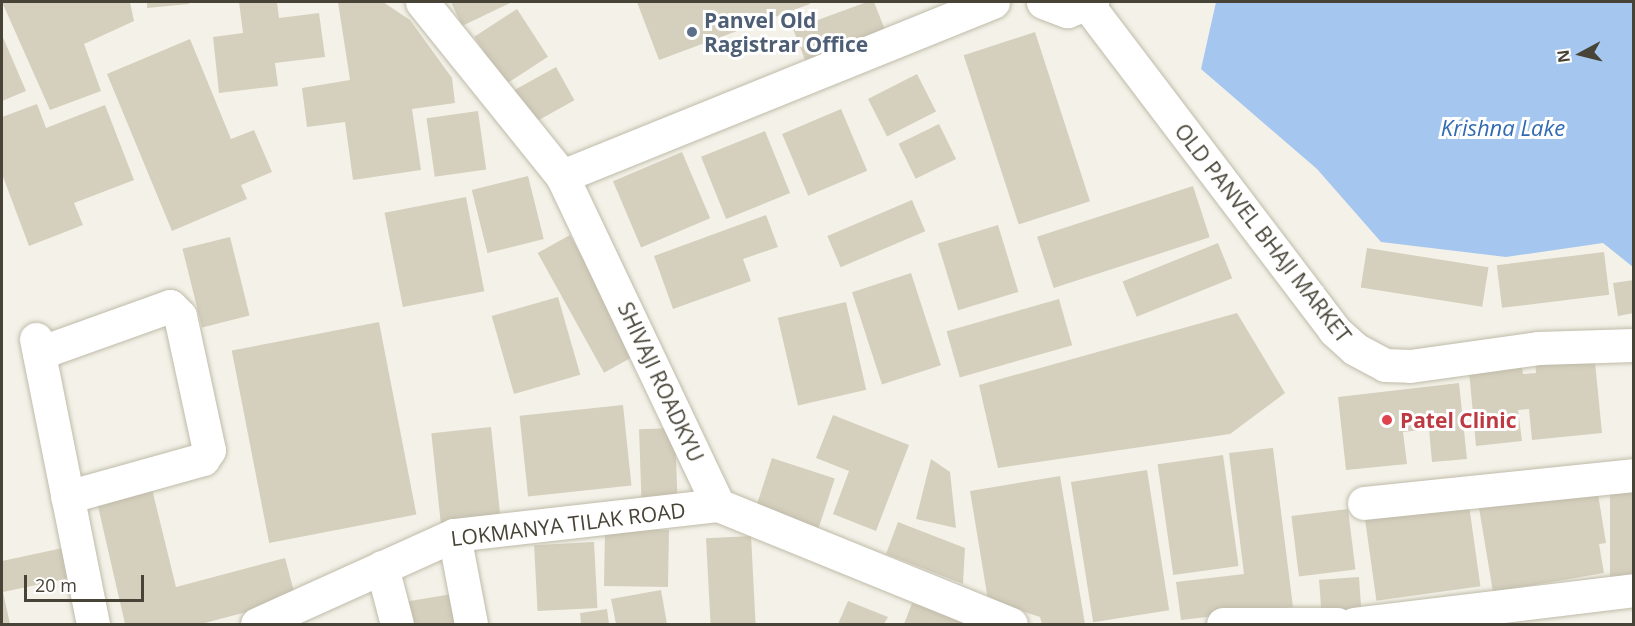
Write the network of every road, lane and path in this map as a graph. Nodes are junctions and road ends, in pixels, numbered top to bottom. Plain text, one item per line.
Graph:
1 (422, 2) edge
2 (993, 2) edge
3 (1043, 2) edge
4 (1090, 3) edge
5 (562, 176) junction
6 (1634, 345) edge
7 (1634, 475) edge
8 (67, 497) junction
9 (1364, 503) dead end
10 (718, 505) junction
11 (454, 535) junction
12 (382, 567) junction
13 (1634, 590) edge
14 (300, 615) edge
15 (93, 624) edge
16 (257, 624) edge
17 (397, 624) edge
18 (471, 624) edge
19 (1011, 624) edge
20 (1223, 624) edge
21 (1337, 624) edge
22 (1354, 624) edge

1 - 5 street, SHIVAJI ROADKYU
2 - 5 street
3 - 4 street
4 - 6 street, OLD PANVEL BHAJI MARKET
5 - 10 street, SHIVAJI ROADKYU
7 - 9 street
8 - 8 street
8 - 15 street
10 - 11 street, LOKMANYA TILAK ROAD
10 - 19 street
11 - 12 street, LOKMANYA TILAK ROAD
11 - 18 street
12 - 14 street, LOKMANYA TILAK ROAD
12 - 17 street
13 - 22 street
14 - 16 street, LOKMANYA TILAK ROAD
20 - 21 street

